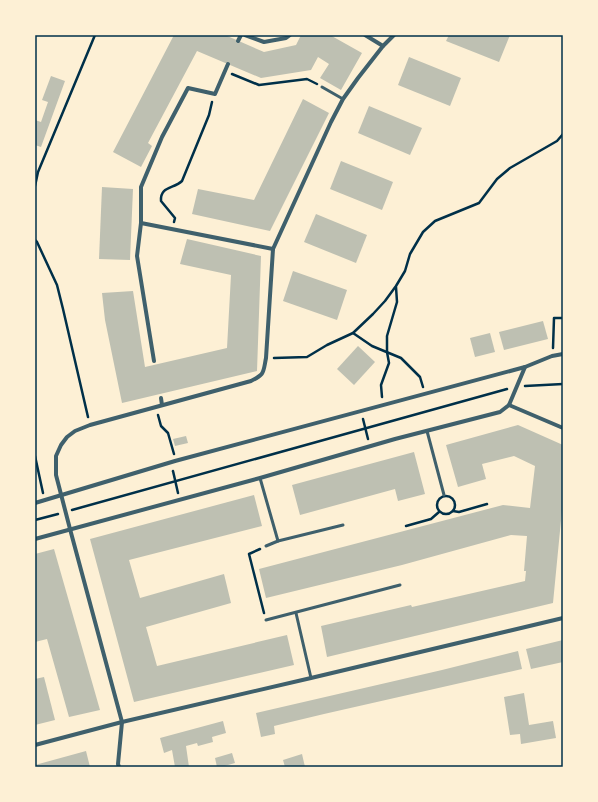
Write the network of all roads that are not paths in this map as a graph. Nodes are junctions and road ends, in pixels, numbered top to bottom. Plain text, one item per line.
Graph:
1 (240, 35) edge
2 (245, 35) edge
3 (290, 35) edge
4 (365, 35) edge
5 (394, 35) edge
6 (238, 41) dead end
7 (383, 46) junction
8 (228, 64) dead end
9 (322, 87) dead end
10 (343, 99) junction
11 (140, 223) junction
12 (273, 249) junction
13 (563, 354) edge
14 (154, 361) dead end
15 (525, 367) junction
16 (160, 398) dead end
17 (509, 405) junction
18 (162, 406) junction
19 (563, 428) edge
20 (427, 431) junction
21 (260, 478) junction
22 (61, 495) junction
23 (444, 495) road end
24 (35, 503) edge
25 (343, 525) dead end
26 (70, 529) junction
27 (35, 538) edge
28 (278, 541) junction
29 (266, 546) road end
30 (400, 585) dead end
31 (296, 613) junction
32 (563, 618) edge
33 (266, 620) road end
34 (311, 678) junction
35 (122, 722) junction
36 (35, 745) edge
37 (119, 767) edge

1 - 6 street
2 - 3 street
4 - 7 street
5 - 7 street
7 - 10 street
8 - 11 street
9 - 10 lane
10 - 12 street
11 - 12 street
11 - 14 street
12 - 18 street
13 - 15 street
15 - 17 street
15 - 22 street
16 - 18 street
17 - 19 street
17 - 20 street
18 - 22 street
20 - 21 street
20 - 23 lane
21 - 26 street
21 - 28 lane
22 - 24 street
22 - 26 street
25 - 28 lane
26 - 27 street
26 - 35 street
28 - 29 lane
30 - 31 lane
31 - 33 lane
31 - 34 lane
32 - 34 street
34 - 35 street
35 - 36 street
35 - 37 street

